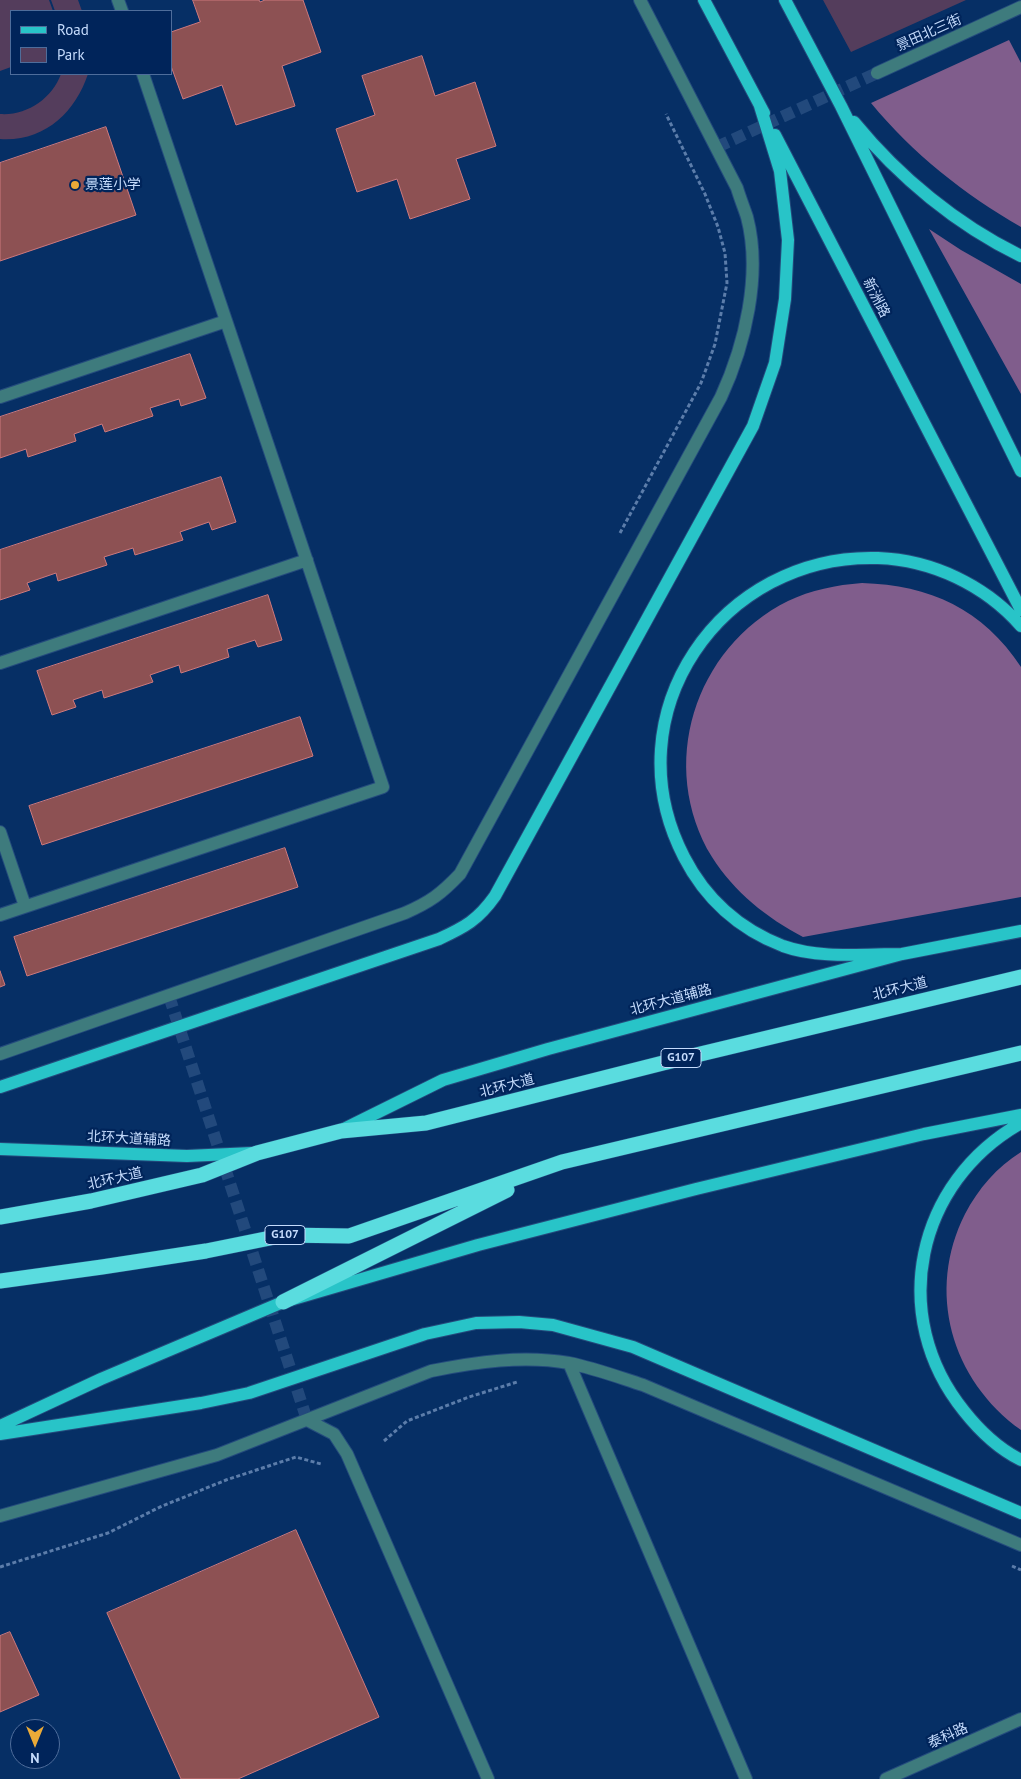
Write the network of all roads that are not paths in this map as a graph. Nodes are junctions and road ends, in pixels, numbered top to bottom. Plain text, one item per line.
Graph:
1 (640, 0) edge
2 (704, 0) edge
3 (785, 0) edge
4 (1016, 0) edge
5 (1021, 8) edge
6 (877, 73) tunnel mouth
7 (143, 75) edge
8 (760, 106) junction
9 (841, 106) junction
10 (1021, 256) edge
11 (226, 321) junction
12 (0, 397) edge
13 (1021, 471) edge
14 (307, 560) junction
15 (1021, 610) edge
16 (1021, 626) edge
17 (0, 663) edge
18 (0, 832) edge
19 (25, 906) junction
20 (0, 915) edge
21 (1021, 931) edge
22 (902, 954) junction
23 (1021, 977) edge
24 (1021, 1053) edge
25 (0, 1054) edge
26 (0, 1087) edge
27 (1021, 1115) edge
28 (1021, 1123) edge
29 (340, 1131) junction
30 (0, 1149) edge
31 (257, 1152) junction
32 (562, 1162) junction
33 (0, 1217) edge
34 (0, 1281) edge
35 (283, 1302) junction
36 (569, 1363) junction
37 (307, 1420) junction
38 (0, 1426) edge
39 (0, 1434) edge
40 (1021, 1460) edge
41 (1021, 1513) edge
42 (0, 1516) edge
43 (1021, 1545) edge
44 (1021, 1720) edge
45 (488, 1779) edge
46 (746, 1779) edge
47 (886, 1779) edge

1 - 25 street
2 - 8 main road, 新洲路
3 - 9 main road
4 - 5 street
5 - 6 street, 景田北三街
7 - 11 street
8 - 15 main road, 新洲路
8 - 26 main road
9 - 10 main road
9 - 13 main road
11 - 12 street
11 - 14 street
14 - 17 street
14 - 19 street
16 - 22 main road
18 - 19 street
19 - 20 street
21 - 22 main road, 北环大道辅路
22 - 29 main road, 北环大道辅路
23 - 29 highway, 北环大道 / G107
24 - 32 highway, G107
27 - 35 main road
28 - 40 main road
29 - 31 highway, 北环大道 / G107
30 - 31 main road, 北环大道辅路
31 - 33 highway, 北环大道 / G107
32 - 34 highway, G107
32 - 35 highway
35 - 38 main road
36 - 37 street
36 - 43 street
36 - 46 street
37 - 42 street
37 - 45 street
39 - 41 main road
44 - 47 street, 泰科路

